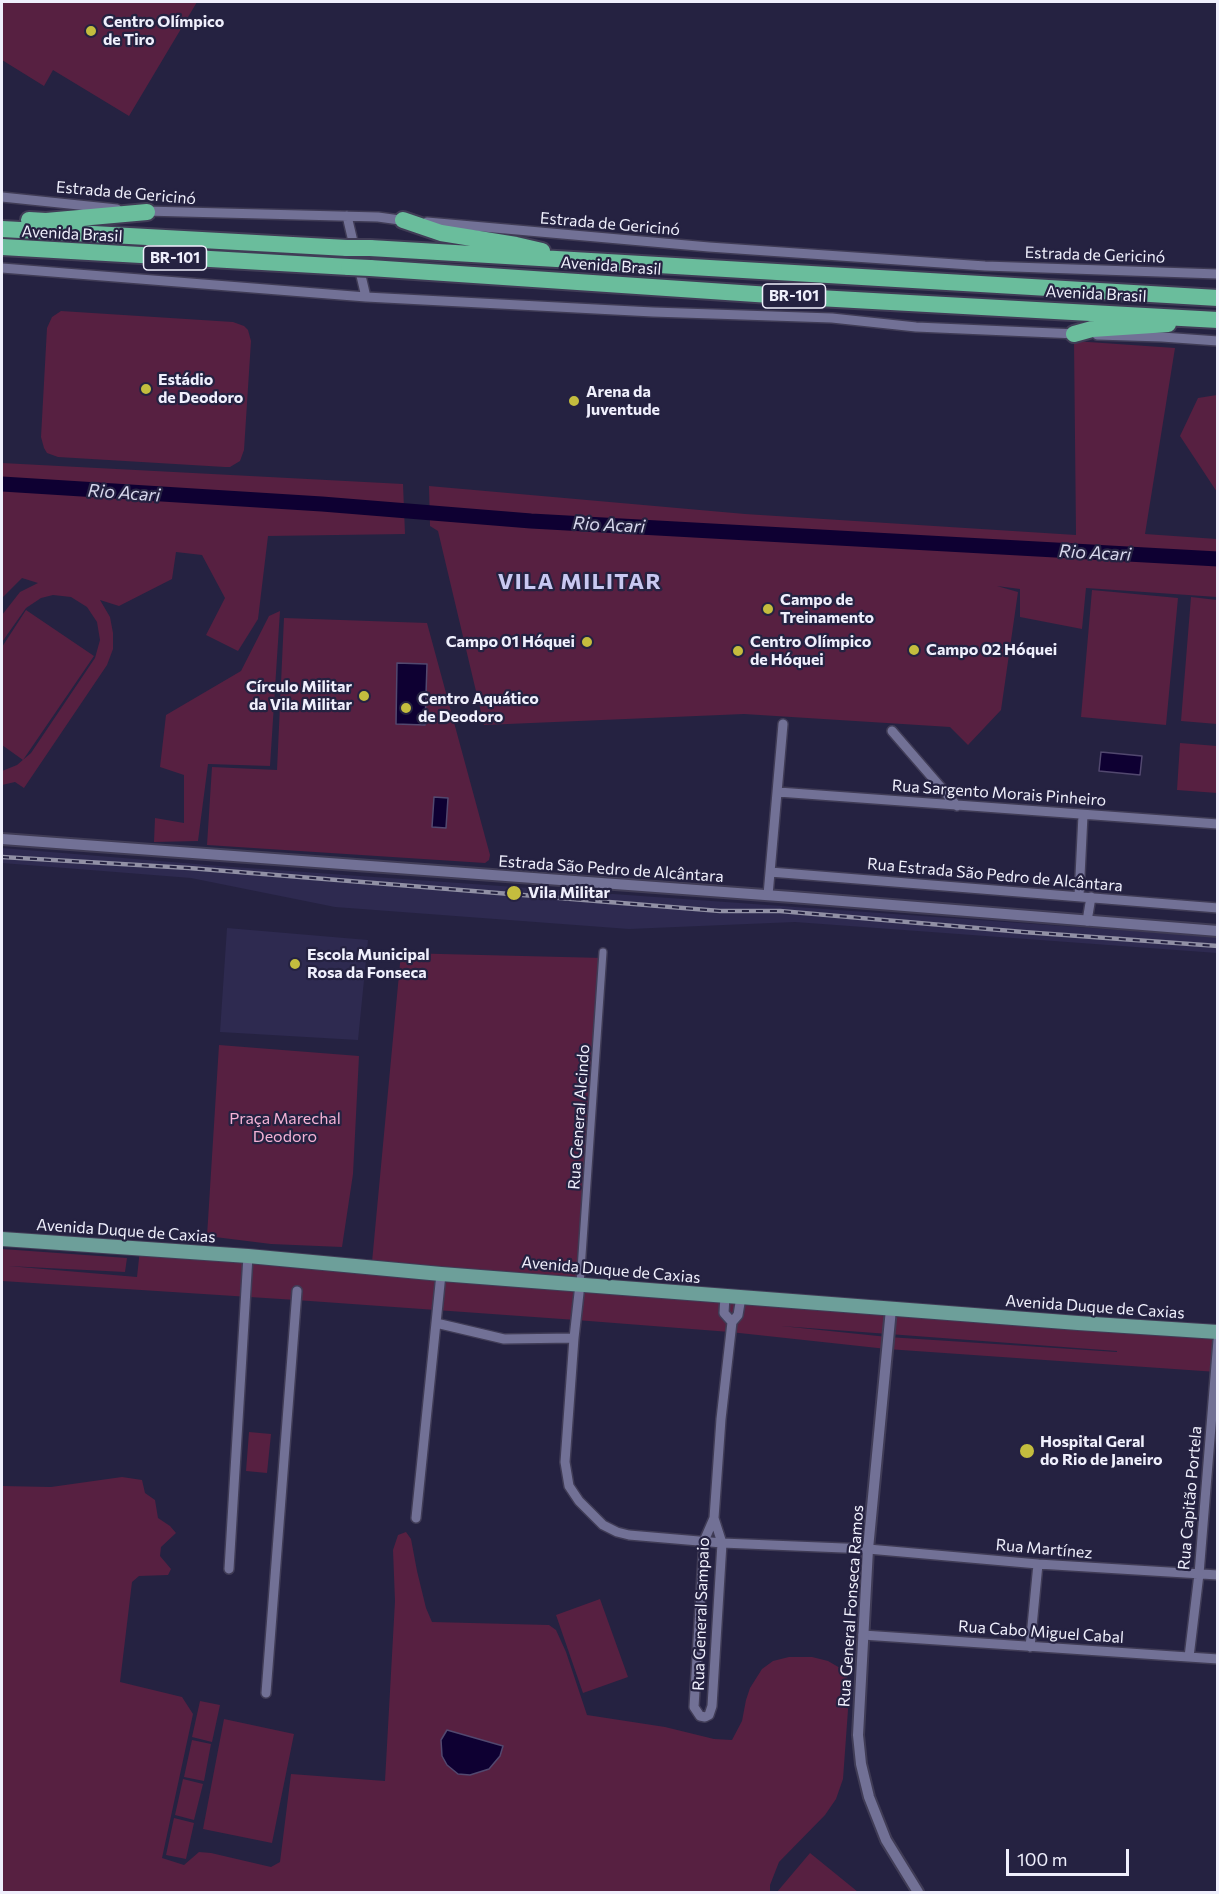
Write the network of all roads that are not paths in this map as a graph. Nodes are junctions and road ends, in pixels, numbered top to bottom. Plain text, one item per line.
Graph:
1 (2, 197) edge
2 (147, 212) junction
3 (347, 216) junction
4 (2, 219) edge
5 (403, 220) junction
6 (2, 229) edge
7 (2, 248) edge
8 (583, 261) junction
9 (2, 268) edge
10 (1218, 274) edge
11 (366, 297) junction
12 (1218, 298) edge
13 (1195, 318) junction
14 (1218, 320) edge
15 (1074, 334) junction
16 (1218, 341) edge
17 (783, 724) dead end
18 (892, 731) dead end
19 (778, 792) junction
20 (957, 806) junction
21 (1083, 815) junction
22 (1218, 824) edge
23 (2, 838) edge
24 (770, 872) junction
25 (768, 895) junction
26 (1079, 896) junction
27 (1090, 897) junction
28 (1218, 908) edge
29 (1087, 921) junction
30 (1218, 931) edge
31 (603, 952) dead end
32 (2, 1239) edge
33 (248, 1256) junction
34 (441, 1274) junction
35 (580, 1284) junction
36 (297, 1291) dead end
37 (725, 1296) junction
38 (741, 1297) junction
39 (891, 1309) junction
40 (732, 1322) junction
41 (436, 1323) junction
42 (1218, 1332) edge
43 (574, 1338) junction
44 (1218, 1340) edge
45 (416, 1518) dead end
46 (714, 1518) junction
47 (704, 1541) junction
48 (722, 1543) junction
49 (868, 1549) junction
50 (1038, 1564) junction
51 (229, 1569) dead end
52 (1198, 1574) junction
53 (1218, 1575) edge
54 (699, 1626) junction
55 (717, 1629) junction
56 (862, 1635) junction
57 (1030, 1647) junction
58 (1189, 1657) junction
59 (1218, 1659) edge
60 (266, 1693) dead end
61 (918, 1893) edge

1 - 2 street, Estrada de Gericinó
2 - 3 street, Estrada de Gericinó
2 - 4 highway
3 - 5 street, Estrada de Gericinó
3 - 11 street
5 - 8 highway
5 - 10 street, Estrada de Gericinó
6 - 8 highway, Avenida Brasil / BR-101, bridge
7 - 13 highway, Avenida Brasil / BR-101, bridge
8 - 12 highway, Avenida Brasil / BR-101
9 - 11 street
11 - 15 street
13 - 14 highway, Avenida Brasil / BR-101
13 - 15 highway
15 - 16 street
17 - 19 street
18 - 20 street
19 - 20 street, Rua Sargento Morais Pinheiro
19 - 24 street
20 - 21 street, Rua Sargento Morais Pinheiro
21 - 22 street, Rua Sargento Morais Pinheiro
21 - 26 street
23 - 25 street, Estrada São Pedro de Alcântara
24 - 25 street
24 - 26 street, Rua Estrada São Pedro de Alcântara
25 - 29 street, Estrada São Pedro de Alcântara
26 - 27 street, Rua Estrada São Pedro de Alcântara
27 - 28 street, Rua Estrada São Pedro de Alcântara
27 - 29 street
29 - 30 street, Estrada São Pedro de Alcântara
31 - 35 street, Rua General Alcindo
32 - 33 main road, Avenida Duque de Caxias
33 - 34 main road, Avenida Duque de Caxias
33 - 51 street
34 - 35 main road, Avenida Duque de Caxias
34 - 41 street
35 - 37 main road, Avenida Duque de Caxias
35 - 43 street, Rua Martínez
36 - 60 street
37 - 38 main road, Avenida Duque de Caxias
37 - 40 street, Rua General Sampaio
38 - 39 main road, Avenida Duque de Caxias
38 - 40 street, Rua General Sampaio
39 - 42 main road, Avenida Duque de Caxias
39 - 49 street, Rua General Fonseca Ramos
40 - 46 street, Rua General Sampaio
41 - 43 street
41 - 45 street
43 - 47 street, Rua Martínez
44 - 52 street, Rua Capitão Portela
46 - 47 street, Rua General Sampaio
46 - 48 street, Rua General Sampaio
47 - 48 street, Rua Martínez
47 - 54 street, Rua General Sampaio
48 - 49 street, Rua Martínez
48 - 55 street, Rua General Sampaio
49 - 50 street, Rua Martínez
49 - 56 street, Rua General Fonseca Ramos
50 - 52 street, Rua Martínez
50 - 57 street
52 - 53 street, Rua Martínez
52 - 58 street, Rua Capitão Portela
54 - 55 street
54 - 55 street, Rua General Sampaio
56 - 57 street, Rua Cabo Miguel Cabal
56 - 61 street, Rua General Fonseca Ramos
57 - 58 street, Rua Cabo Miguel Cabal
58 - 59 street, Rua Cabo Miguel Cabal

